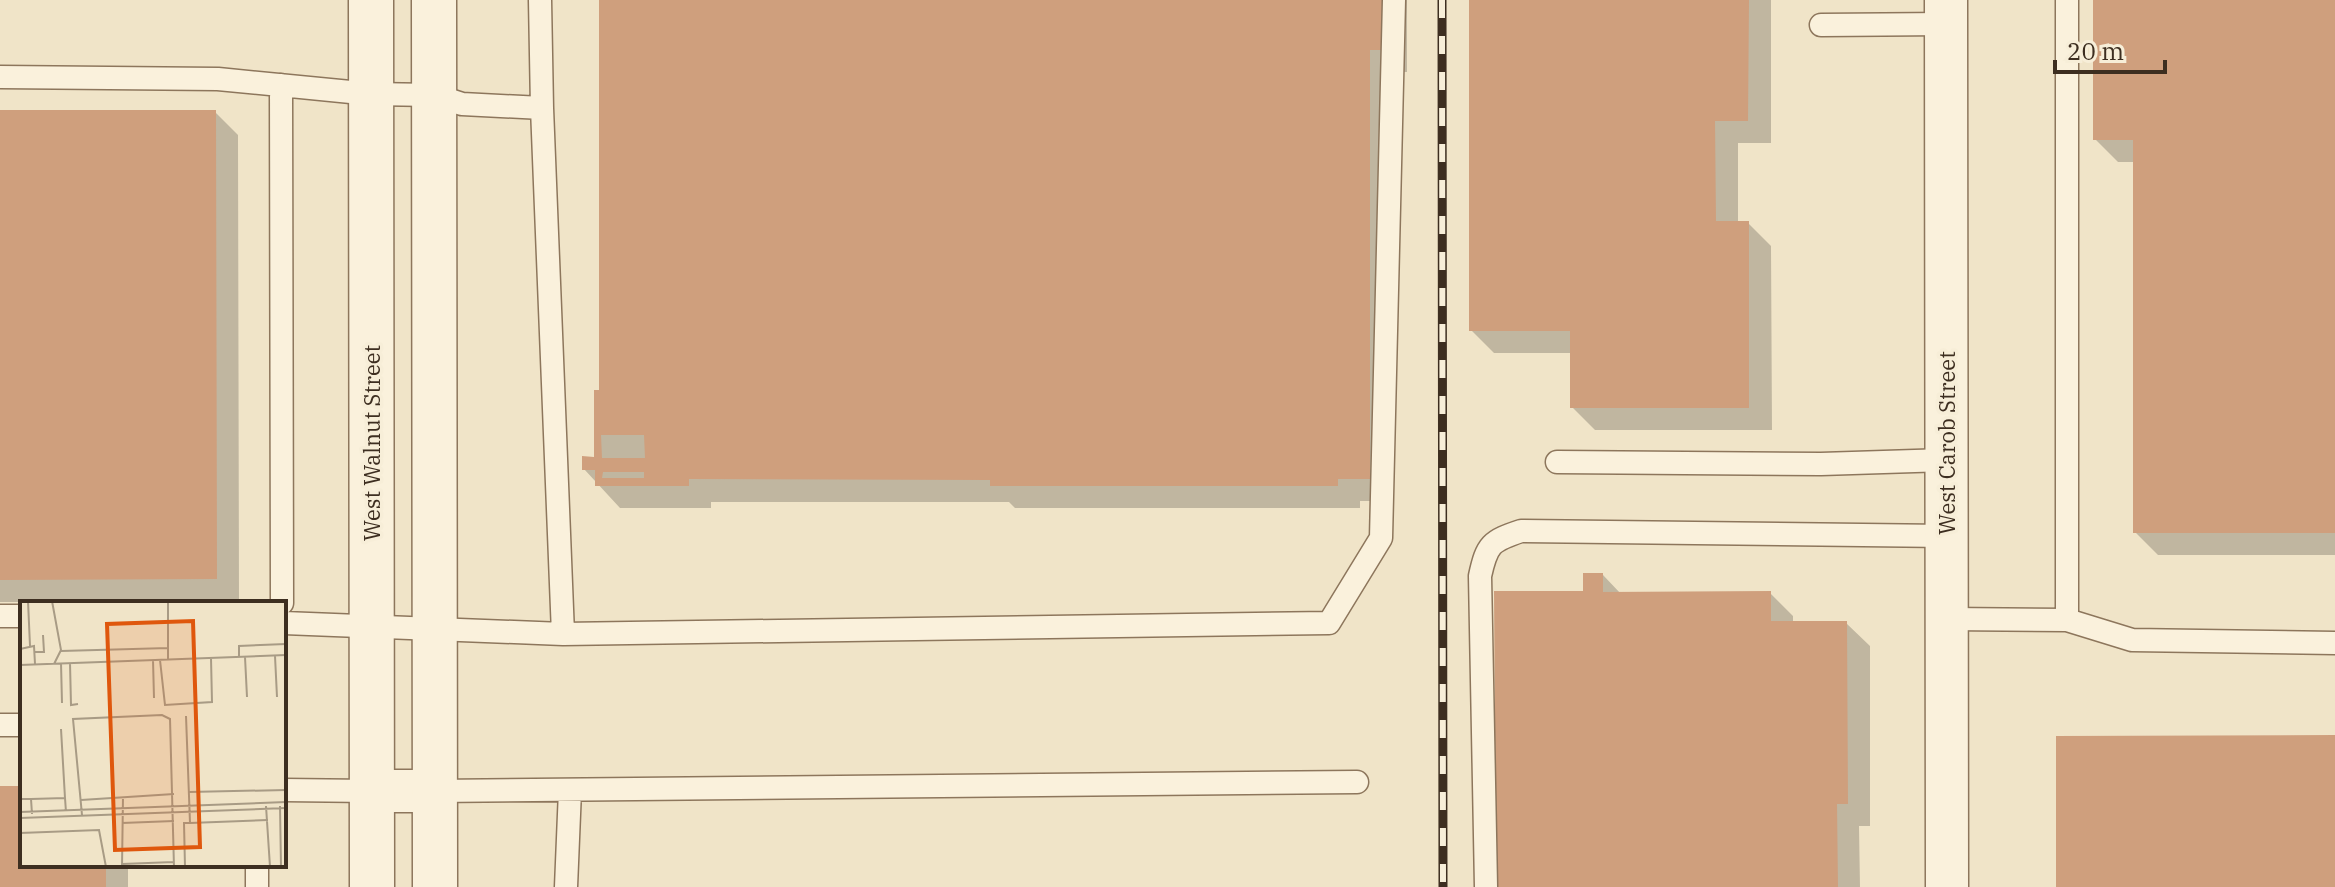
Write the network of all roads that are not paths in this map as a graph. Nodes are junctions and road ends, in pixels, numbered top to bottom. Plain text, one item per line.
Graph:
1 (371, 0) edge
2 (434, 0) edge
3 (540, 0) edge
4 (1394, 0) edge
5 (2067, 0) edge
6 (1946, 12) edge
7 (1821, 25) dead end
8 (0, 77) edge
9 (281, 85) junction
10 (371, 94) junction
11 (434, 95) junction
12 (542, 108) junction
13 (1946, 460) junction
14 (1557, 462) dead end
15 (1947, 536) junction
16 (282, 601) edge
17 (1947, 619) junction
18 (2067, 620) junction
19 (286, 623) edge
20 (372, 627) junction
21 (435, 630) junction
22 (563, 634) junction
23 (2335, 643) edge
24 (1357, 782) dead end
25 (286, 790) edge
26 (570, 790) junction
27 (371, 791) junction
28 (435, 791) junction
29 (372, 887) edge
30 (435, 887) edge
31 (566, 887) edge
32 (1486, 887) edge
33 (1947, 887) edge

1 - 10 street, West Walnut Street
2 - 11 street
3 - 12 lane
4 - 22 lane
5 - 18 lane
6 - 7 lane
6 - 13 street, West Carob Street
8 - 9 lane
9 - 10 lane
9 - 16 lane
10 - 11 lane
10 - 20 street, West Walnut Street
11 - 12 lane
11 - 21 street
12 - 22 lane
13 - 14 lane
13 - 15 street, West Carob Street
15 - 17 street, West Carob Street
15 - 32 lane
17 - 18 lane
17 - 33 street, West Carob Street
18 - 23 lane
19 - 20 lane
20 - 21 lane
20 - 27 street, West Walnut Street
21 - 22 lane
21 - 28 street
24 - 26 lane
25 - 27 lane
26 - 28 lane
26 - 31 lane
27 - 28 street
27 - 29 street, West Walnut Street
28 - 30 street

